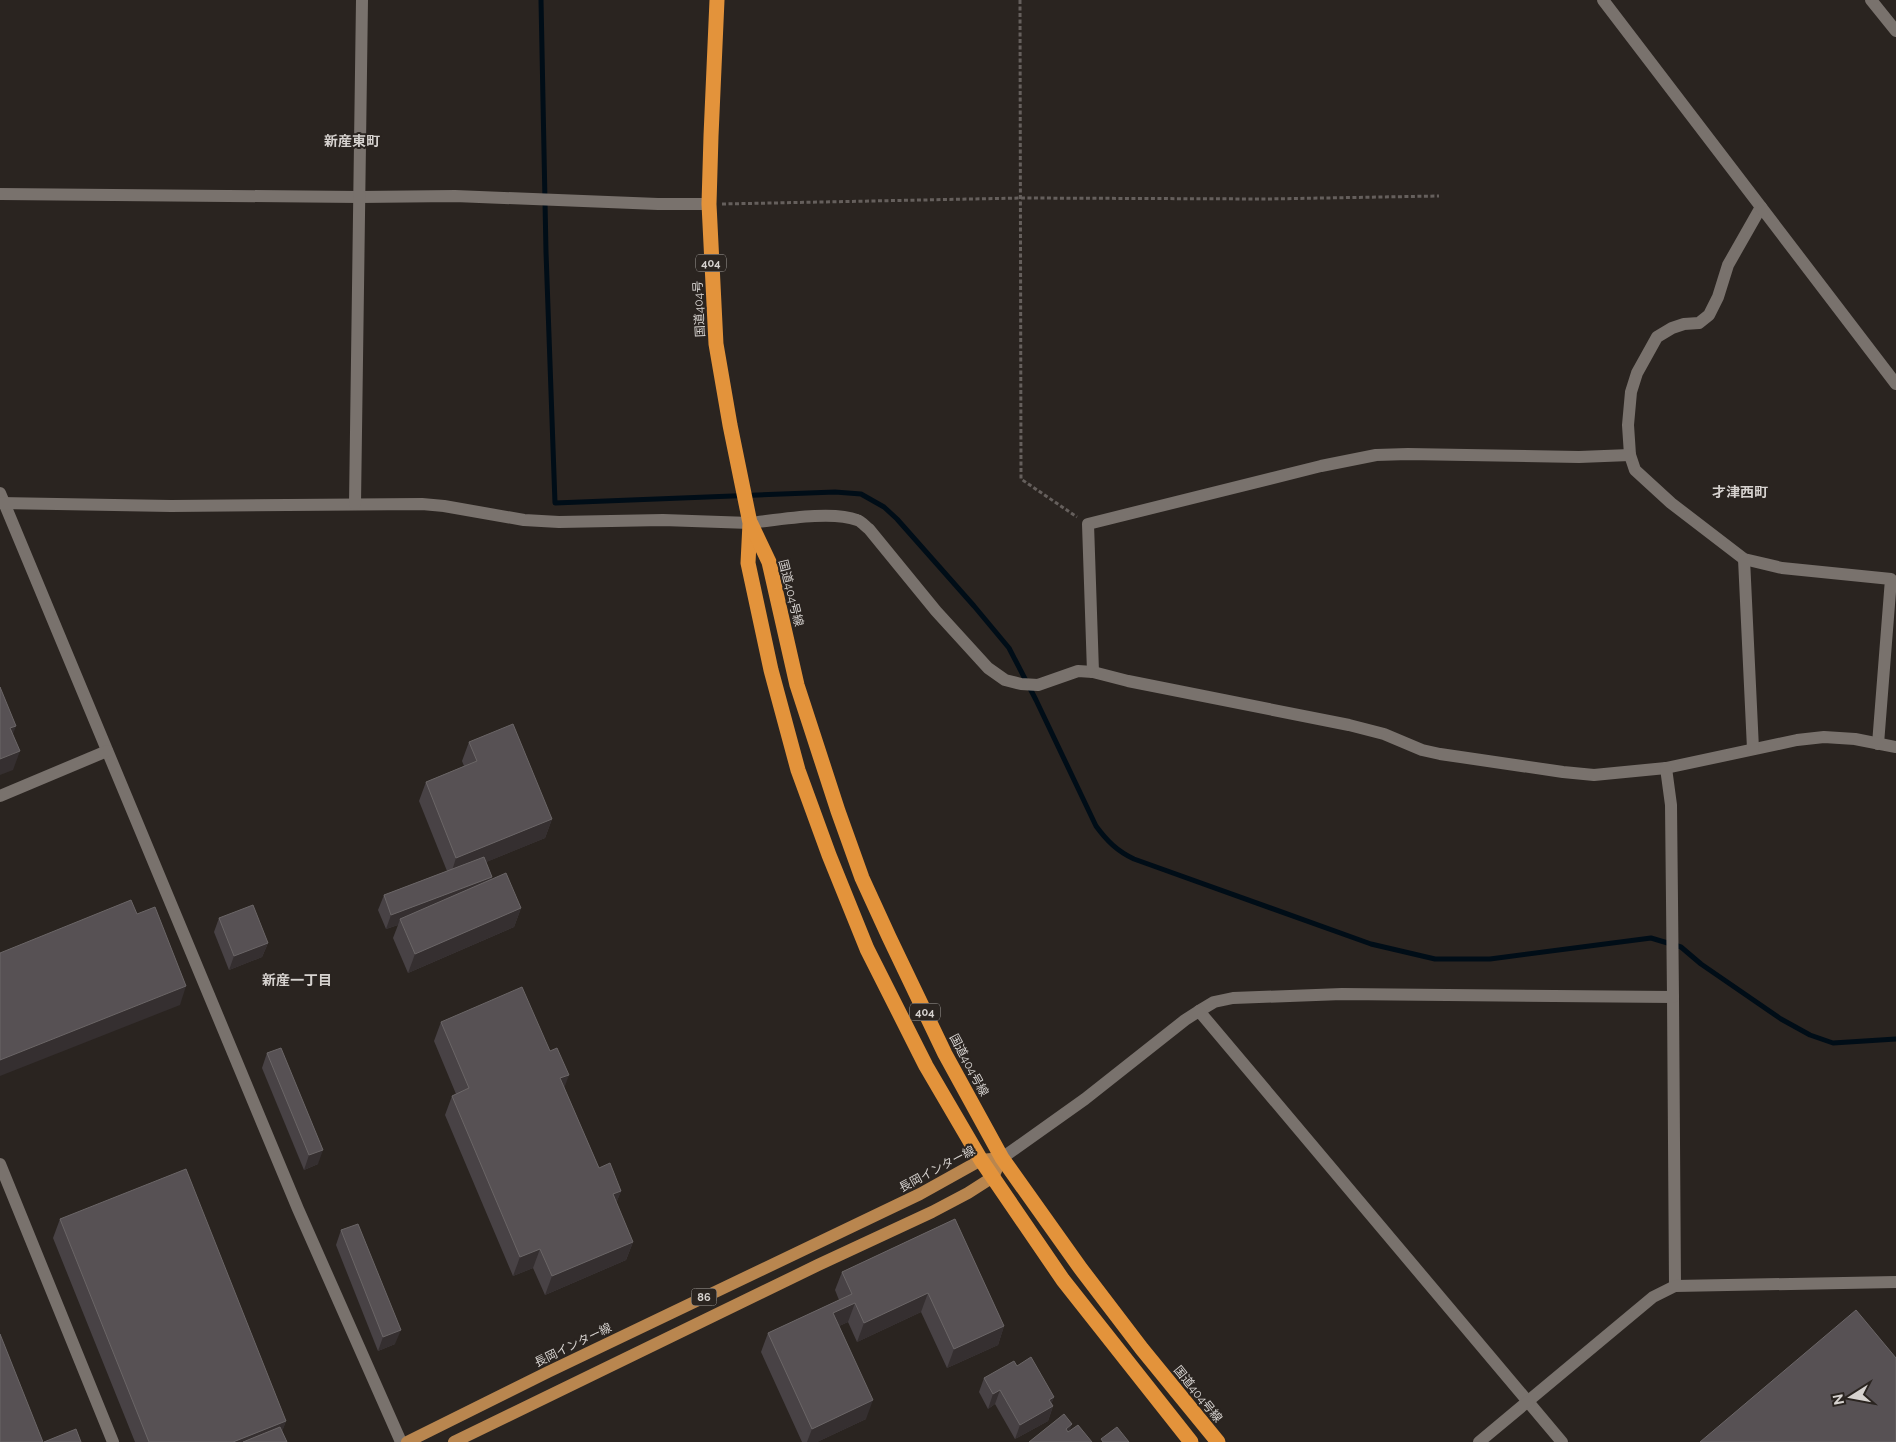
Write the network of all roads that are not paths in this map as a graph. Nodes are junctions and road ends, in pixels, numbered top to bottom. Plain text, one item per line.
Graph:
1 (362, 0) edge
2 (718, 0) edge
3 (1603, 0) edge
4 (1871, 0) edge
5 (1896, 31) edge
6 (0, 194) edge
7 (359, 197) junction
8 (709, 204) junction
9 (1761, 207) junction
10 (1895, 382) edge
11 (1630, 455) junction
12 (2, 500) edge
13 (356, 504) junction
14 (750, 523) junction
15 (1744, 559) junction
16 (1093, 672) junction
17 (1878, 744) junction
18 (1896, 747) edge
19 (1753, 749) junction
20 (107, 751) junction
21 (1666, 768) junction
22 (0, 796) edge
23 (1673, 997) junction
24 (1199, 1011) junction
25 (1002, 1158) junction
26 (981, 1160) junction
27 (0, 1164) edge
28 (993, 1177) junction
29 (1896, 1282) edge
30 (1675, 1286) junction
31 (1529, 1402) junction
32 (113, 1442) edge
33 (401, 1442) edge
34 (407, 1442) edge
35 (454, 1442) edge
36 (1191, 1442) edge
37 (1218, 1442) edge
38 (1479, 1442) edge
39 (1562, 1442) edge

1 - 7 street
2 - 8 highway, 国道404号 / 404
3 - 9 street
4 - 5 street
6 - 7 street
7 - 8 street
7 - 13 street
8 - 14 highway, 国道404号 / 404
9 - 10 street
9 - 11 street
11 - 15 street
11 - 16 street
12 - 13 street
12 - 20 street
13 - 14 street
14 - 16 street
14 - 25 highway, 国道404号線 / 404
14 - 26 highway, 404
15 - 17 street
15 - 19 street
16 - 21 street
17 - 18 street
17 - 19 street
19 - 21 street
20 - 22 street
20 - 33 street
21 - 23 street
23 - 24 street
23 - 30 street
24 - 25 street
24 - 31 street
25 - 26 main road, 長岡インター線 / 86
25 - 28 main road
25 - 37 highway, 国道404号線 / 404
26 - 28 highway, 404
26 - 34 main road, 長岡インター線 / 86
27 - 32 street
28 - 35 main road, 86
28 - 36 highway, 404
29 - 30 street
30 - 31 street
31 - 38 street
31 - 39 street

